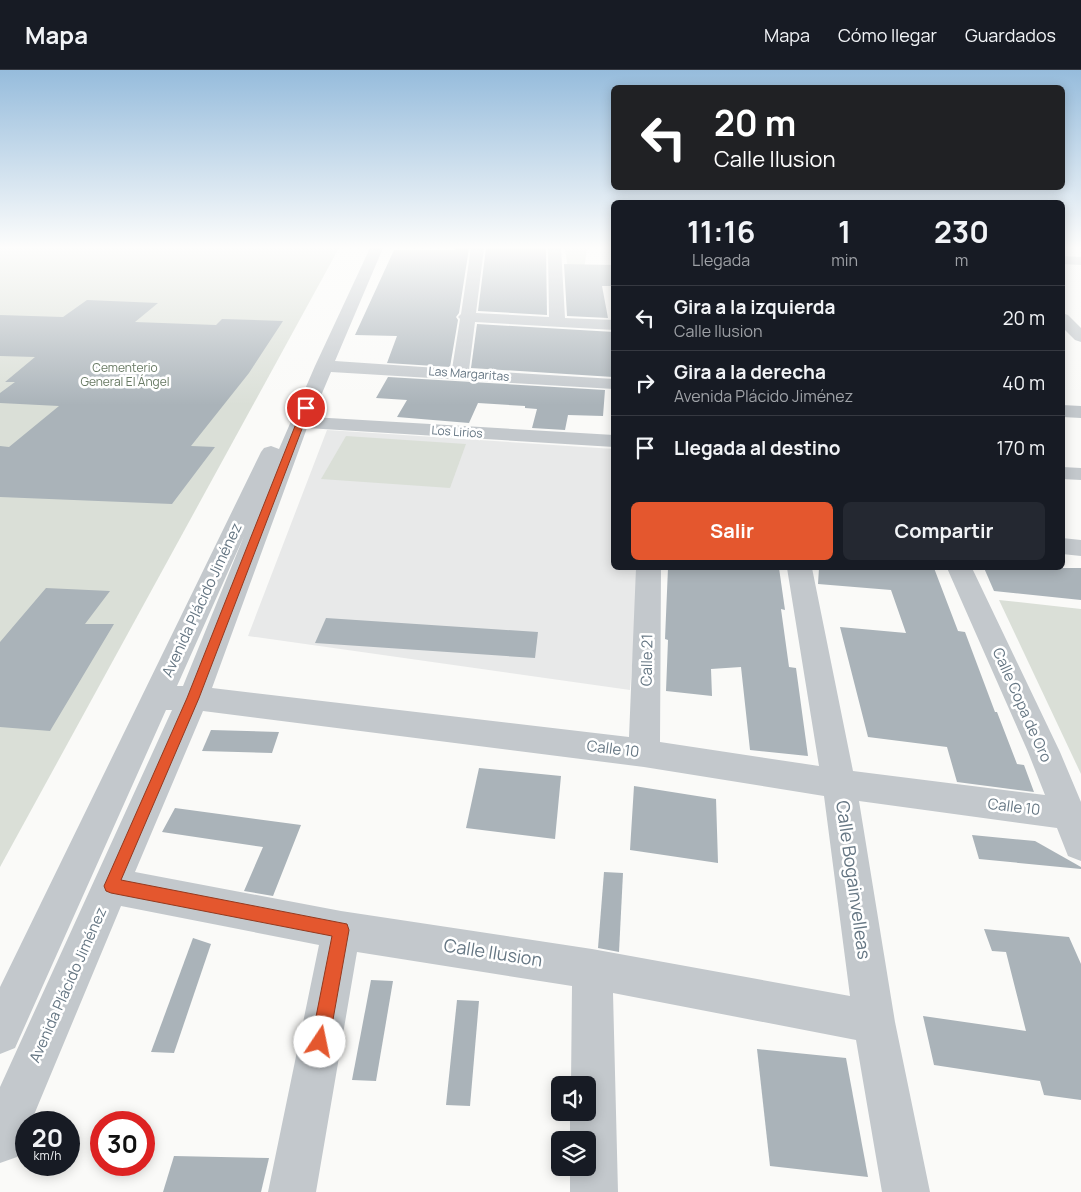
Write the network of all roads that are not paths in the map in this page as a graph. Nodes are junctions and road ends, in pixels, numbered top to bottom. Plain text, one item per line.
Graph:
1 (341, 300) edge
2 (353, 300) edge
3 (469, 300) edge
4 (556, 300) edge
5 (1065, 307) edge
6 (466, 317) junction
7 (1065, 321) edge
8 (557, 322) junction
9 (1081, 323) edge
10 (611, 325) edge
11 (1081, 337) edge
12 (324, 366) junction
13 (460, 373) junction
14 (611, 384) edge
15 (1065, 411) edge
16 (1081, 412) edge
17 (300, 422) junction
18 (611, 441) edge
19 (1065, 473) edge
20 (1081, 474) edge
21 (1065, 546) edge
22 (1081, 548) edge
23 (649, 570) edge
24 (800, 570) edge
25 (961, 570) edge
26 (156, 698) junction
27 (193, 698) junction
28 (644, 753) junction
29 (839, 784) junction
30 (1068, 814) junction
31 (1081, 844) edge
32 (111, 886) junction
33 (341, 930) junction
34 (592, 969) junction
35 (874, 1022) junction
36 (0, 1033) edge
37 (0, 1140) edge
38 (292, 1192) edge
39 (594, 1192) edge
40 (906, 1192) edge

1 - 26 street, Avenida Plácido Jiménez
2 - 12 street, Avenida Plácido Jiménez
3 - 6 street
4 - 8 street
5 - 9 street
6 - 8 street
6 - 13 street
7 - 11 street
8 - 10 street
12 - 13 street, Las Margaritas
12 - 17 street, Avenida Plácido Jiménez
13 - 14 street, Las Margaritas
15 - 16 street
17 - 18 street, Los Lirios
17 - 27 street, Avenida Plácido Jiménez
19 - 20 street
21 - 22 street
23 - 28 street, Calle 21
24 - 29 street, Calle Bogainvelleas
25 - 30 street, Calle Copa de Oro
26 - 27 street, Calle 10
26 - 36 street, Avenida Plácido Jiménez
27 - 28 street, Calle 10
27 - 32 street, Avenida Plácido Jiménez
28 - 29 street, Calle 10
29 - 30 street, Calle 10
29 - 35 street, Calle Bogainvelleas
30 - 31 street, Calle Copa de Oro
32 - 33 street, Calle Ilusion
32 - 37 street, Avenida Plácido Jiménez
33 - 34 street, Calle Ilusion
33 - 38 street
34 - 35 street, Calle Ilusion
34 - 39 street
35 - 40 street, Calle Bogainvelleas

